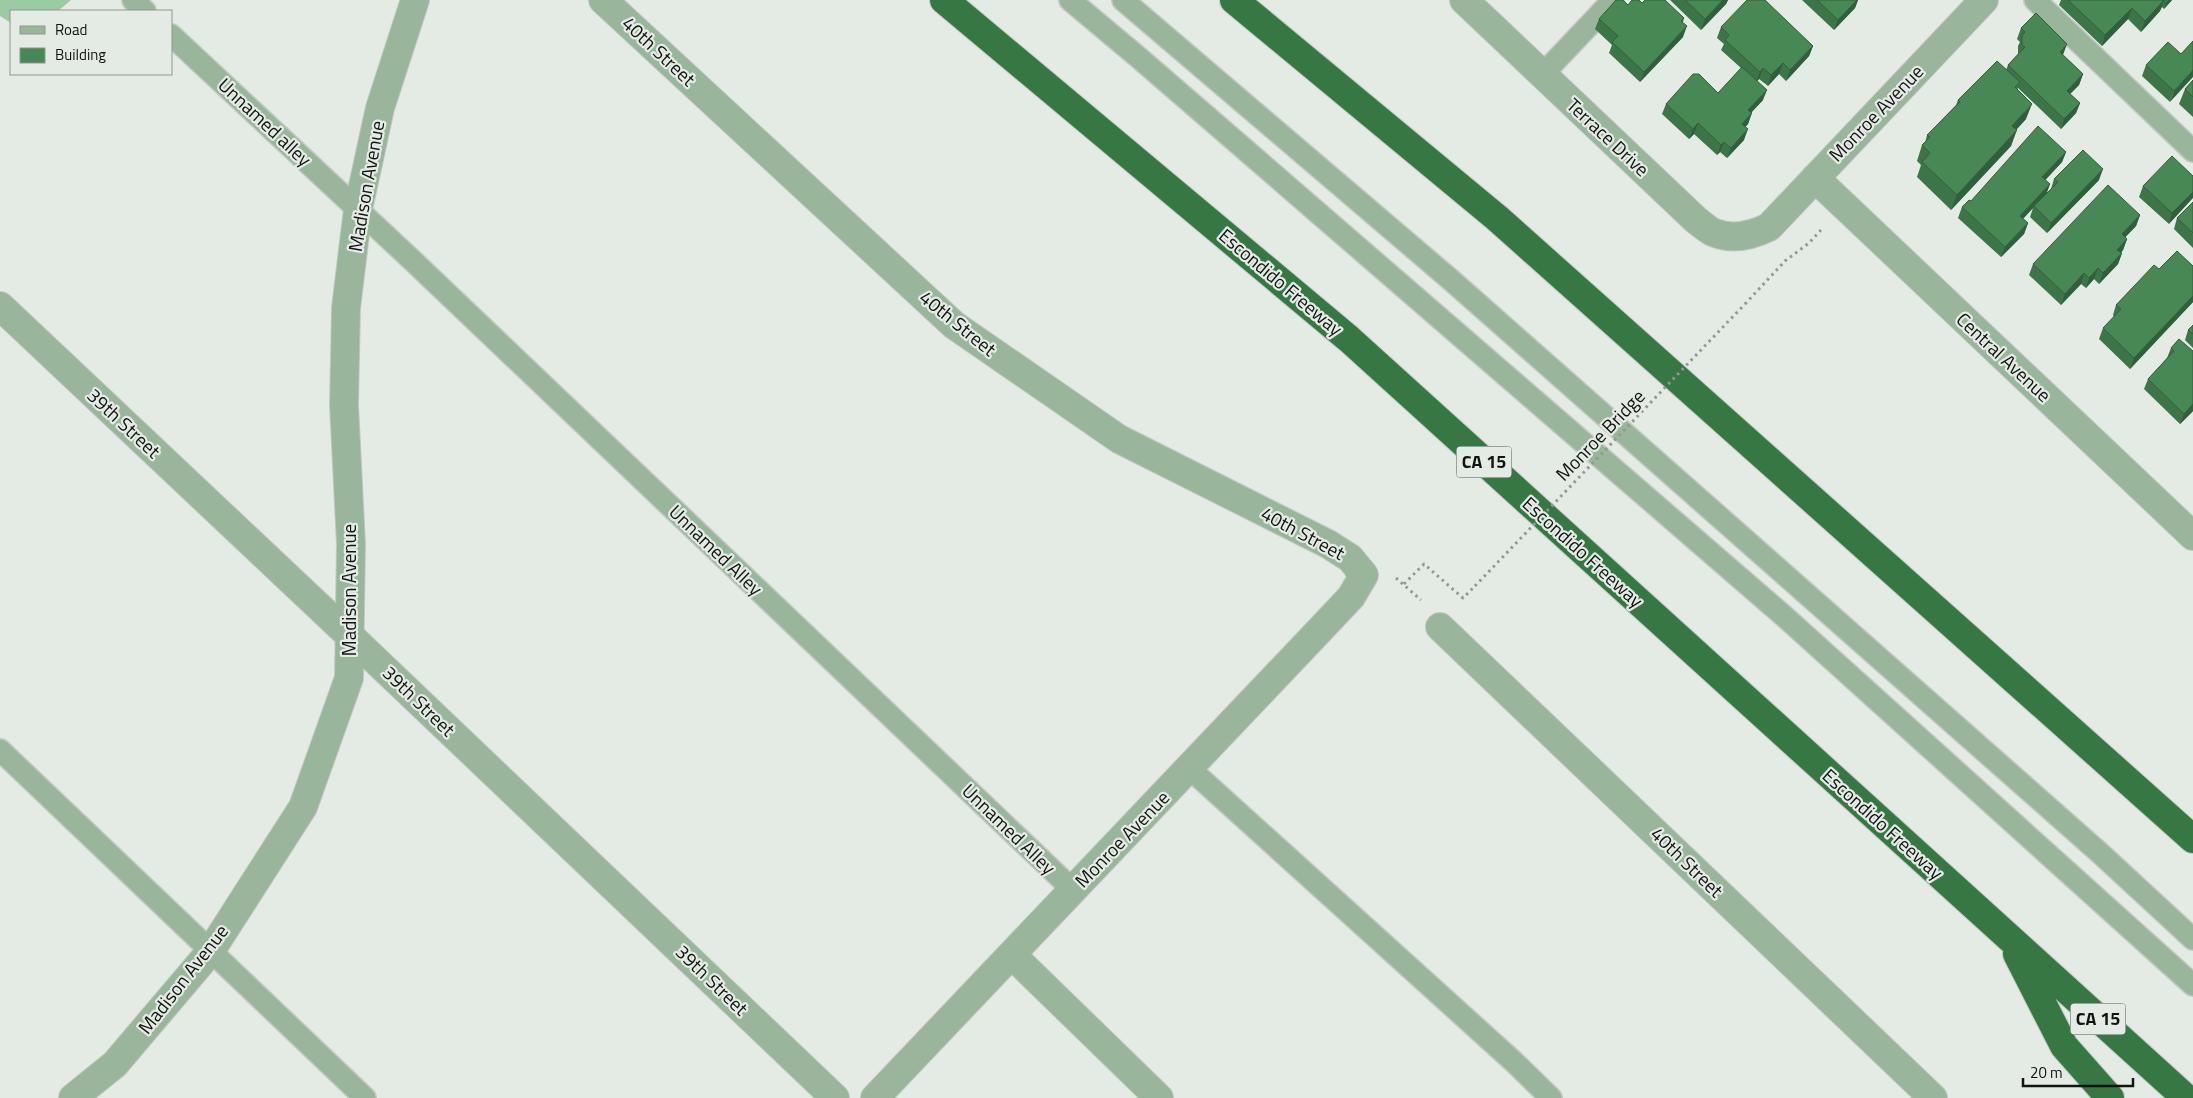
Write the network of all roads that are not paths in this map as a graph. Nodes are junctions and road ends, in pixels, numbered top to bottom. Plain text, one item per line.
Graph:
1 (133, 0) edge
2 (415, 0) edge
3 (603, 0) edge
4 (944, 0) edge
5 (1070, 0) edge
6 (1123, 0) edge
7 (1234, 0) edge
8 (1464, 0) edge
9 (1613, 0) edge
10 (1984, 0) edge
11 (2035, 0) edge
12 (144, 10) edge
13 (172, 36) edge
14 (1542, 75) junction
15 (2193, 151) edge
16 (1815, 178) junction
17 (358, 210) junction
18 (1769, 227) joint
19 (0, 306) edge
20 (2193, 536) edge
21 (1364, 575) joint
22 (1440, 627) road end
23 (349, 634) junction
24 (0, 750) edge
25 (1189, 768) junction
26 (2193, 839) edge
27 (1073, 890) junction
28 (2193, 939) edge
29 (2010, 940) junction
30 (210, 952) junction
31 (1012, 955) junction
32 (2193, 985) edge
33 (73, 1098) edge
34 (365, 1098) edge
35 (835, 1098) edge
36 (875, 1098) edge
37 (1159, 1098) edge
38 (1551, 1098) edge
39 (1933, 1098) edge
40 (2110, 1098) edge
41 (2186, 1098) edge

1 - 12 lane
2 - 17 street, Madison Avenue
3 - 21 street, 40th Street
4 - 29 highway, Escondido Freeway / CA 15
5 - 32 lane
6 - 28 lane
7 - 26 highway
8 - 14 street, Terrace Drive
9 - 14 lane
10 - 16 street, Monroe Avenue
11 - 15 lane
13 - 17 lane, Unnamed alley
14 - 18 street, Terrace Drive
16 - 18 street, Monroe Avenue
16 - 20 street, Central Avenue
17 - 23 street, Madison Avenue
17 - 27 lane, Unnamed Alley
19 - 23 street, 39th Street
21 - 25 street, Monroe Avenue
22 - 39 street, 40th Street
23 - 30 street, Madison Avenue
23 - 35 street, 39th Street
24 - 30 lane
25 - 27 street, Monroe Avenue
25 - 38 lane
27 - 31 street, Monroe Avenue
29 - 40 highway
29 - 41 highway, Escondido Freeway / CA 15
30 - 33 street, Madison Avenue
30 - 34 lane
31 - 36 street, Monroe Avenue
31 - 37 street

